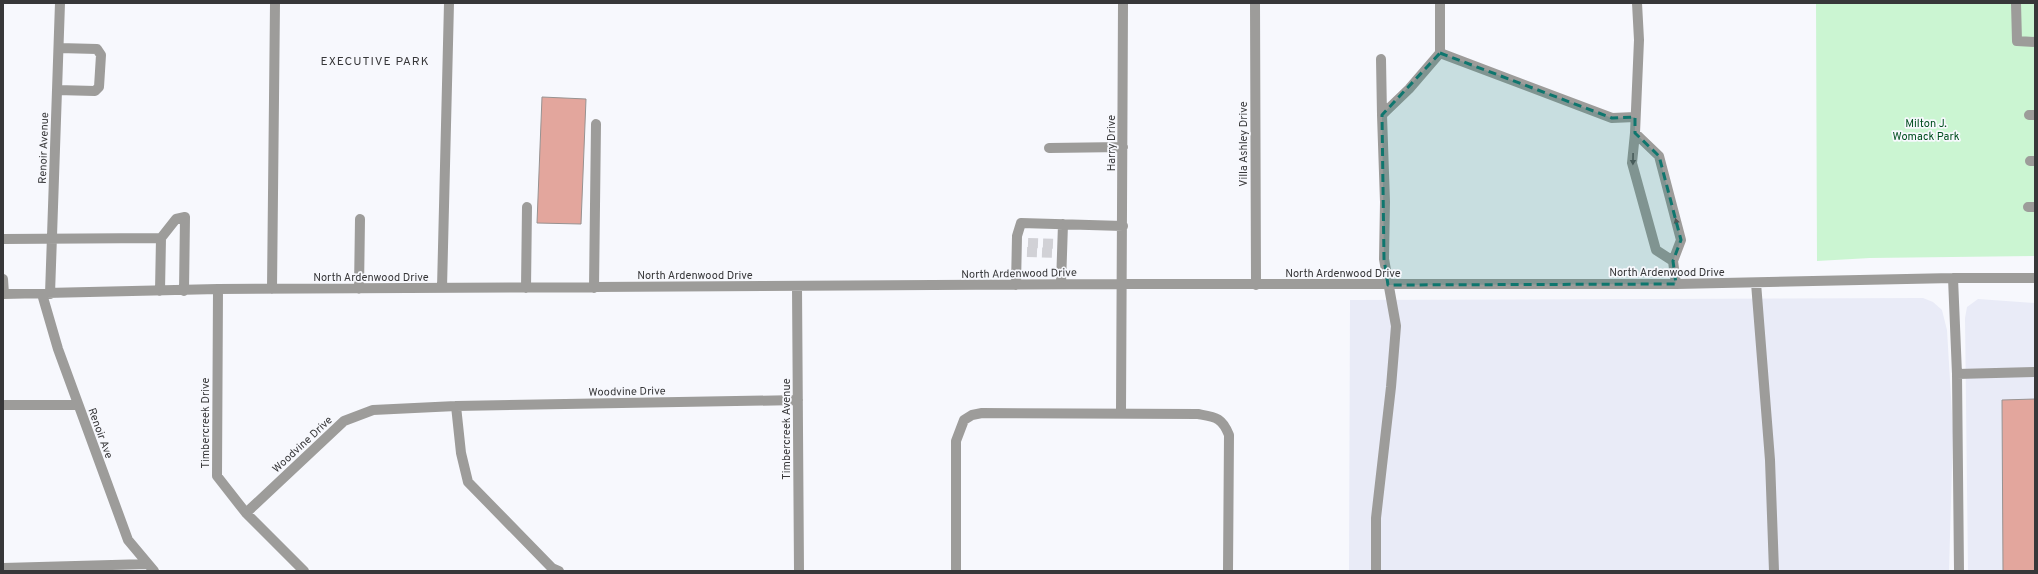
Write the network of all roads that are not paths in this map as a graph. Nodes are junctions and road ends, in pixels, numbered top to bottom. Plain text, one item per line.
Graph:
1 (60, 3) edge
2 (275, 3) edge
3 (449, 3) edge
4 (1123, 3) edge
5 (1255, 3) edge
6 (1440, 3) edge
7 (1637, 3) edge
8 (2016, 3) edge
9 (2035, 42) edge
10 (59, 48) junction
11 (1440, 53) junction
12 (1382, 59) dead end
13 (57, 90) junction
14 (1382, 115) junction
15 (1635, 117) junction
16 (596, 124) dead end
17 (1635, 133) junction
18 (1123, 147) junction
19 (1049, 148) dead end
20 (527, 207) dead end
21 (360, 219) dead end
22 (1063, 224) junction
23 (1123, 226) junction
24 (52, 238) junction
25 (161, 238) junction
26 (3, 239) edge
27 (1017, 248) junction
28 (1027, 248) tunnel mouth
29 (1673, 260) junction
30 (1953, 278) junction
31 (2035, 278) edge
32 (3, 279) edge
33 (1756, 283) junction
34 (1061, 284) junction
35 (1123, 284) junction
36 (1676, 284) junction
37 (1016, 285) junction
38 (1256, 285) junction
39 (1388, 285) junction
40 (797, 287) junction
41 (442, 288) junction
42 (526, 288) junction
43 (594, 288) junction
44 (218, 289) junction
45 (272, 289) junction
46 (358, 289) junction
47 (184, 290) junction
48 (160, 291) junction
49 (3, 294) edge
50 (46, 294) junction
51 (2035, 372) edge
52 (1957, 374) junction
53 (798, 400) junction
54 (3, 404) edge
55 (78, 405) junction
56 (456, 406) junction
57 (1121, 413) junction
58 (246, 513) junction
59 (3, 568) edge
60 (151, 568) edge
61 (304, 571) edge
62 (560, 571) edge
63 (798, 571) edge
64 (956, 571) edge
65 (1228, 571) edge
66 (1376, 571) edge
67 (1774, 571) edge
68 (1959, 571) edge

1 - 10 street, Renoir Avenue
2 - 45 street
3 - 41 street
4 - 18 street, Harry Drive
5 - 38 street, Villa Ashley Drive
6 - 11 street
7 - 15 street
8 - 9 street
10 - 13 street, Renoir Avenue
10 - 13 street
11 - 14 street
11 - 15 street
12 - 14 street
13 - 24 street, Renoir Avenue
14 - 39 street
15 - 17 street
16 - 43 street
17 -> 29 street
29 -> 17 street
18 - 19 street
18 - 23 street, Harry Drive
20 - 42 street
21 - 46 street
22 - 23 street
22 - 27 street
22 - 34 street
23 - 35 street, Harry Drive
24 - 25 street
24 - 26 street
24 - 50 street, Renoir Avenue
25 - 47 street
25 - 48 street
27 - 28 street
27 - 37 street
29 - 36 street
30 - 31 street, North Ardenwood Drive
30 - 33 street, North Ardenwood Drive
30 - 52 street
32 - 49 street
33 - 36 street, North Ardenwood Drive
33 - 67 street
34 - 35 street, North Ardenwood Drive
34 - 37 street, North Ardenwood Drive
35 - 38 street, North Ardenwood Drive
35 - 57 street, Harry Drive
36 - 39 street, North Ardenwood Drive
37 - 40 street, North Ardenwood Drive
38 - 39 street, North Ardenwood Drive
39 - 66 street
40 - 43 street, North Ardenwood Drive
40 - 53 street, Timbercreek Avenue
41 - 42 street, North Ardenwood Drive
41 - 46 street, North Ardenwood Drive
42 - 43 street, North Ardenwood Drive
44 - 45 street, North Ardenwood Drive
44 - 47 street, North Ardenwood Drive
44 - 58 street, Timbercreek Drive
45 - 46 street, North Ardenwood Drive
47 - 48 street, North Ardenwood Drive
48 - 50 street, North Ardenwood Drive
49 - 50 street, North Ardenwood Drive
50 - 55 street, Renoir Ave
51 - 52 street
52 - 68 street
53 - 56 street, Woodvine Drive
53 - 63 street, Timbercreek Avenue
54 - 55 street
55 - 60 street, Renoir Ave
56 - 58 street, Woodvine Drive
56 - 62 street
57 - 64 street
57 - 65 street
58 - 61 street, Timbercreek Drive
59 - 60 street

